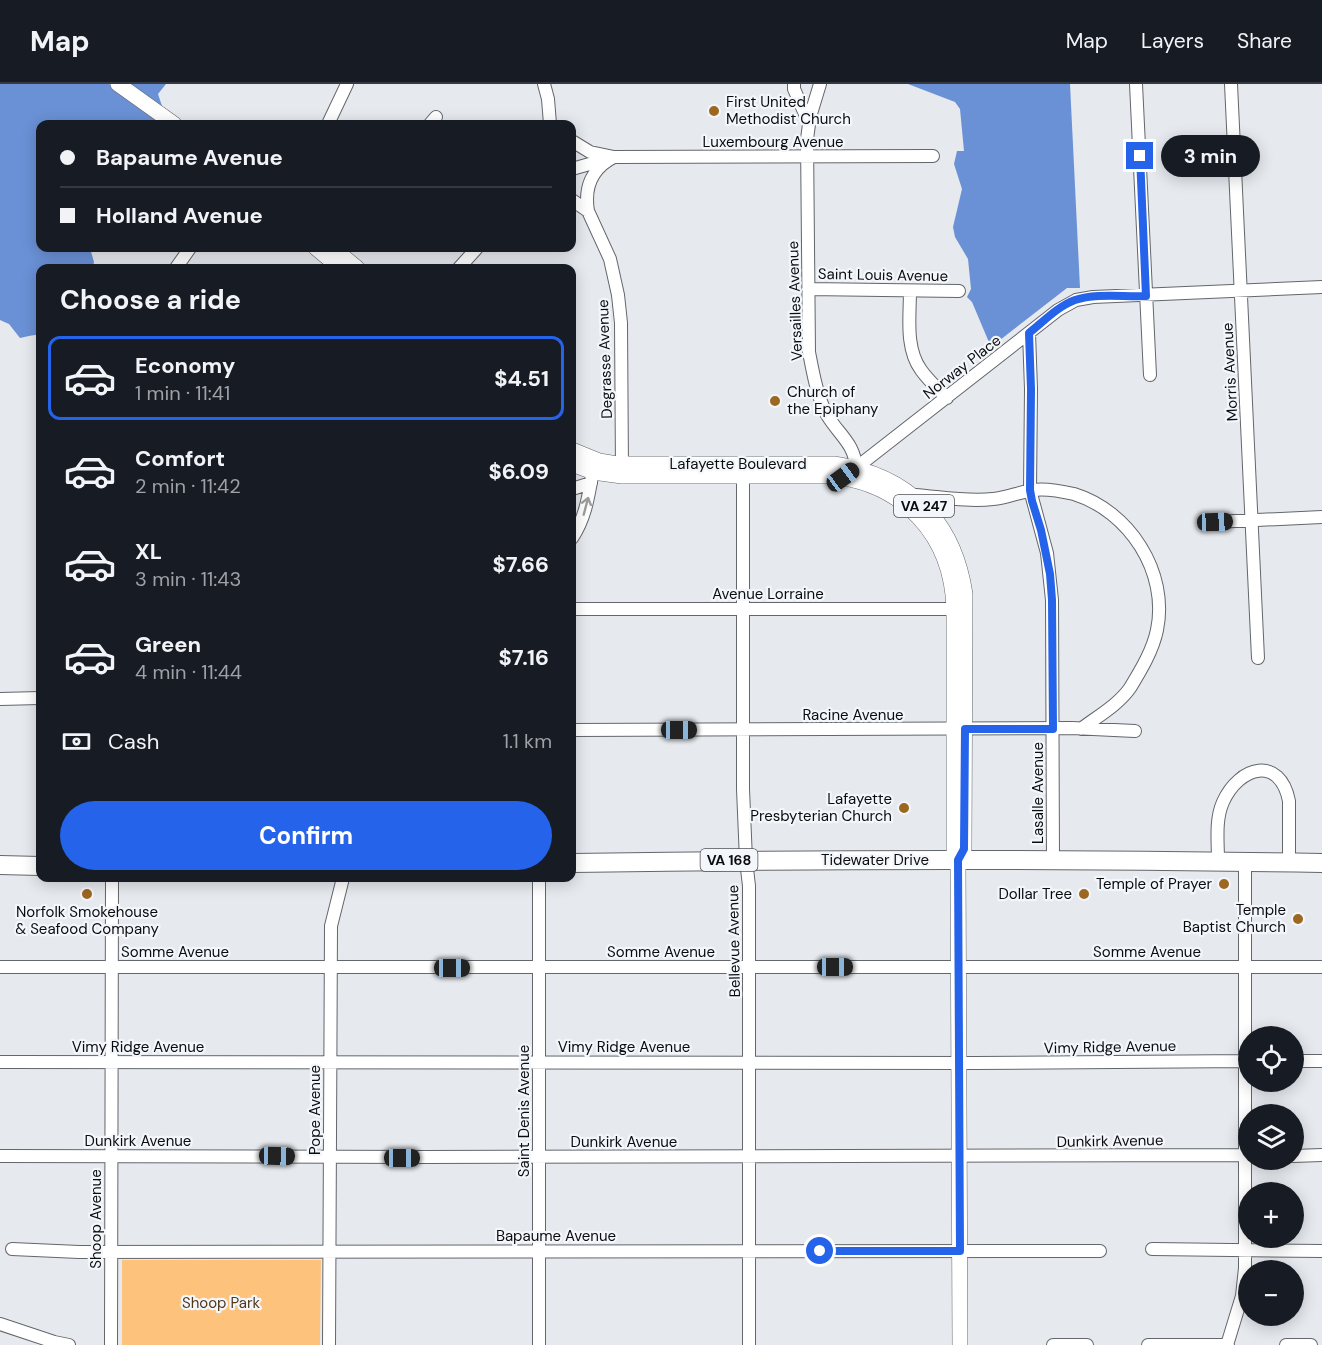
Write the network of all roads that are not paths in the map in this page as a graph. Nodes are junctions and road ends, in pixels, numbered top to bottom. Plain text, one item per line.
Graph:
1 (118, 84) edge
2 (347, 84) edge
3 (544, 84) edge
4 (794, 84) edge
5 (820, 84) edge
6 (1136, 84) edge
7 (1231, 84) edge
8 (168, 120) edge
9 (330, 120) edge
10 (551, 120) edge
11 (809, 123) junction
12 (576, 143) edge
13 (807, 156) junction
14 (933, 156) dead end
15 (614, 157) junction
16 (576, 168) edge
17 (576, 203) edge
18 (588, 212) junction
19 (333, 252) edge
20 (473, 252) edge
21 (351, 264) edge
22 (463, 264) edge
23 (1322, 287) edge
24 (808, 290) junction
25 (910, 291) junction
26 (959, 291) dead end
27 (1241, 291) junction
28 (1146, 296) junction
29 (1029, 333) junction
30 (1150, 375) dead end
31 (947, 398) junction
32 (576, 454) edge
33 (576, 466) edge
34 (622, 470) junction
35 (742, 470) junction
36 (593, 472) junction
37 (850, 473) junction
38 (576, 488) edge
39 (1030, 490) junction
40 (907, 499) junction
41 (1322, 518) edge
42 (1252, 520) junction
43 (1215, 522) dead end
44 (576, 530) edge
45 (576, 609) edge
46 (743, 609) junction
47 (960, 609) junction
48 (1258, 658) dead end
49 (36, 698) edge
50 (0, 699) edge
51 (1053, 729) junction
52 (1081, 729) junction
53 (576, 730) edge
54 (959, 730) junction
55 (743, 731) junction
56 (1136, 731) dead end
57 (746, 860) junction
58 (958, 860) junction
59 (1053, 860) junction
60 (1218, 861) junction
61 (1245, 861) junction
62 (576, 863) edge
63 (1289, 863) junction
64 (1322, 863) edge
65 (0, 865) edge
66 (36, 866) edge
67 (112, 882) edge
68 (342, 882) edge
69 (539, 882) edge
70 (0, 967) edge
71 (111, 967) junction
72 (330, 967) junction
73 (539, 967) junction
74 (959, 967) junction
75 (1244, 967) junction
76 (1322, 967) edge
77 (749, 968) junction
78 (1245, 1026) edge
79 (750, 1061) junction
80 (1238, 1061) edge
81 (1304, 1061) edge
82 (1322, 1061) edge
83 (0, 1062) edge
84 (112, 1062) junction
85 (329, 1062) junction
86 (960, 1062) junction
87 (539, 1063) junction
88 (1238, 1155) edge
89 (1322, 1155) edge
90 (0, 1156) edge
91 (539, 1156) junction
92 (960, 1156) junction
93 (1304, 1156) edge
94 (111, 1157) junction
95 (330, 1157) junction
96 (749, 1157) junction
97 (1246, 1170) edge
98 (12, 1249) dead end
99 (1152, 1249) dead end
100 (329, 1251) junction
101 (539, 1251) junction
102 (750, 1251) junction
103 (960, 1251) junction
104 (1100, 1251) dead end
105 (1244, 1251) junction
106 (1322, 1251) edge
107 (111, 1252) junction
108 (0, 1324) edge
109 (1148, 1344) edge
110 (69, 1345) edge
111 (111, 1345) edge
112 (329, 1345) edge
113 (539, 1345) edge
114 (749, 1345) edge
115 (960, 1345) edge
116 (1053, 1345) edge
117 (1088, 1345) edge
118 (1228, 1345) edge
119 (1286, 1345) edge
120 (1311, 1345) edge

1 - 8 main road
2 - 9 street
3 - 10 street
4 - 11 street
5 - 11 street
6 - 28 street
7 - 27 street, Morris Avenue
11 - 13 street, Versailles Avenue
12 - 15 street, Luxembourg Avenue
13 - 14 street, Luxembourg Avenue
13 - 15 street, Luxembourg Avenue
13 - 24 street, Versailles Avenue
15 - 16 street, Luxembourg Avenue
15 - 18 street, Degrasse Avenue
17 - 18 street, Degrasse Avenue
18 - 34 street, Degrasse Avenue
19 - 21 main road
20 - 22 street
23 - 27 street, Norway Place
24 - 25 street, Saint Louis Avenue
24 - 37 street, Versailles Avenue
25 - 26 street, Saint Louis Avenue
25 - 31 street
27 - 28 street, Norway Place
27 - 42 street, Morris Avenue
28 - 29 street, Norway Place
28 - 30 street
29 - 31 street, Norway Place
29 - 39 street, Lasalle Avenue
31 - 37 street, Norway Place
32 - 36 main road, Lafayette Boulevard / VA 247
33 - 36 main road, Lafayette Boulevard / VA 247
34 - 35 main road, Lafayette Boulevard / VA 247
34 - 36 main road, Lafayette Boulevard / VA 247
35 - 37 main road, Lafayette Boulevard / VA 247
35 - 46 street, Bellevue Avenue
36 - 38 street
44 -> 36 street
37 - 40 main road, Lafayette Boulevard / VA 247
39 - 40 street
39 - 51 street, Lasalle Avenue
39 - 52 street
40 - 47 main road, Lafayette Boulevard / VA 247
41 - 42 street
42 - 43 street
42 - 48 street, Morris Avenue
45 - 46 street, Avenue Lorraine
46 - 47 street, Avenue Lorraine
46 - 55 street, Bellevue Avenue
47 - 54 main road, Lafayette Boulevard / VA 247
49 - 50 street
51 - 52 street, Racine Avenue
51 - 54 street, Racine Avenue
51 - 59 street, Lasalle Avenue
52 - 56 street, Racine Avenue
53 - 55 street, Racine Avenue
54 - 55 street, Racine Avenue
54 - 58 main road, Lafayette Boulevard / VA 247
55 - 57 street, Bellevue Avenue
57 - 58 highway, Tidewater Drive / VA 168
57 - 62 highway, Tidewater Drive / VA 168
57 - 77 street, Bellevue Avenue
58 - 59 highway, Tidewater Drive / VA 168
58 - 74 main road, Lafayette Boulevard / VA 247
59 - 60 highway, Tidewater Drive / VA 168
60 - 61 highway, Tidewater Drive / VA 168
60 - 63 street
61 - 63 highway, Tidewater Drive / VA 168
61 - 75 street
63 - 64 highway, Tidewater Drive / VA 168
65 - 66 highway
67 - 71 street, Shoop Avenue
68 - 72 street, Pope Avenue
69 - 73 street, Saint Denis Avenue
70 - 71 street, Somme Avenue
71 - 72 street, Somme Avenue
71 - 84 street, Shoop Avenue
72 - 73 street, Somme Avenue
72 - 85 street, Pope Avenue
73 - 77 street, Somme Avenue
73 - 87 street, Saint Denis Avenue
74 - 75 street, Somme Avenue
74 - 77 street, Somme Avenue
74 - 86 main road, Lafayette Boulevard / VA 247
75 - 76 street, Somme Avenue
75 - 78 street
77 - 79 street, Bellevue Avenue
79 - 86 street, Vimy Ridge Avenue
79 - 87 street, Vimy Ridge Avenue
79 - 96 street, Bellevue Avenue
80 - 86 street, Vimy Ridge Avenue
81 - 82 street
83 - 84 street, Vimy Ridge Avenue
84 - 85 street, Vimy Ridge Avenue
84 - 94 street, Shoop Avenue
85 - 87 street, Vimy Ridge Avenue
85 - 95 street, Pope Avenue
86 - 92 main road, Lafayette Boulevard / VA 247
87 - 91 street, Saint Denis Avenue
88 - 92 street, Dunkirk Avenue
89 - 93 street
90 - 94 street, Dunkirk Avenue
91 - 95 street, Dunkirk Avenue
91 - 96 street, Dunkirk Avenue
91 - 101 street, Saint Denis Avenue
92 - 96 street, Dunkirk Avenue
92 - 103 main road, Lafayette Boulevard / VA 247
94 - 95 street, Dunkirk Avenue
94 - 107 street, Shoop Avenue
95 - 100 street, Pope Avenue
96 - 102 street, Bellevue Avenue
97 - 105 street
98 - 107 street, Bapaume Avenue
99 - 105 street
100 - 101 street, Bapaume Avenue
100 - 107 street, Bapaume Avenue
100 - 112 street, Pope Avenue
101 - 102 street, Bapaume Avenue
101 - 113 street, Saint Denis Avenue
102 - 103 street, Bapaume Avenue
102 - 114 street, Bellevue Avenue
103 - 104 street, Bapaume Avenue
103 - 115 main road, Lafayette Boulevard / VA 247
105 - 106 street
105 - 118 street
107 - 111 street, Shoop Avenue
108 - 110 street
109 - 118 street
116 - 117 street
119 - 120 street

